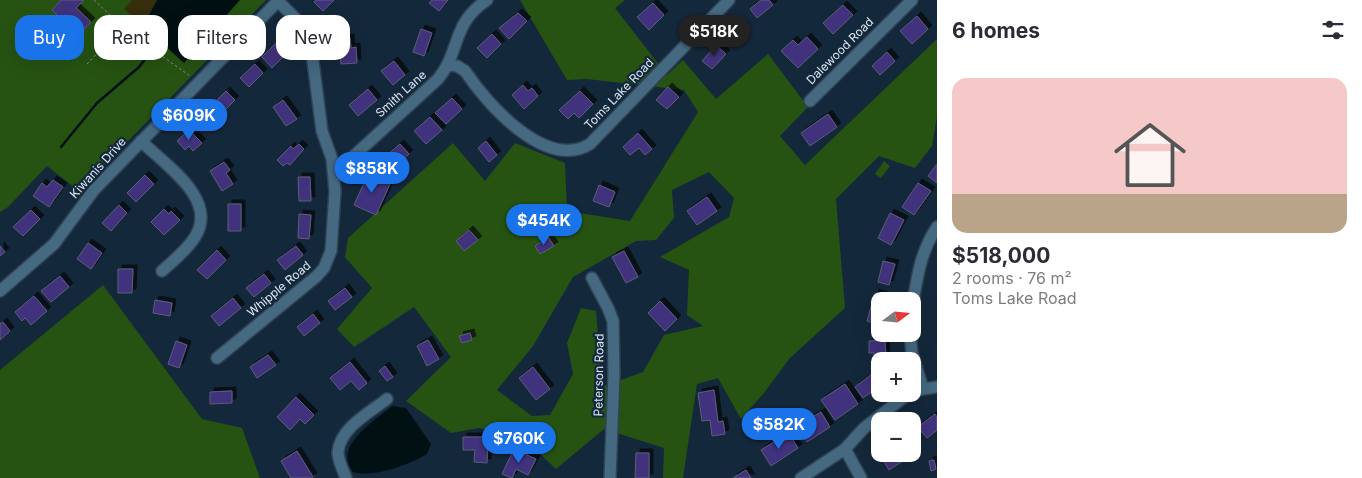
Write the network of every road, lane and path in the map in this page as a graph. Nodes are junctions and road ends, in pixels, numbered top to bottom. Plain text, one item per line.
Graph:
1 (94, 0) edge
2 (487, 0) edge
3 (729, 0) edge
4 (912, 0) edge
5 (279, 1) edge
6 (110, 15) edge
7 (94, 57) edge
8 (167, 60) edge
9 (87, 64) dead end
10 (448, 65) junction
11 (198, 82) junction
12 (810, 101) dead end
13 (141, 141) junction
14 (334, 174) junction
15 (937, 227) edge
16 (162, 272) dead end
17 (592, 278) dead end
18 (0, 291) edge
19 (915, 292) edge
20 (217, 358) dead end
21 (937, 387) edge
22 (921, 390) edge
23 (387, 398) dead end
24 (898, 402) edge
25 (845, 449) junction
26 (346, 478) edge
27 (610, 478) edge
28 (801, 478) edge
29 (861, 478) edge

1 - 6 path
2 - 10 street, Smith Lane
3 - 10 street, Toms Lake Road
4 - 12 street, Dalewood Road
5 - 11 street, Kiwanis Drive
5 - 14 street, Whipple Road
7 - 9 path
8 - 11 path
10 - 14 street, Smith Lane
11 - 13 street, Kiwanis Drive
13 - 16 street
13 - 18 street, Kiwanis Drive
14 - 20 street, Whipple Road
15 - 19 street
17 - 27 street, Peterson Road
21 - 22 street
23 - 26 street
24 - 25 street
25 - 28 street
25 - 29 street

